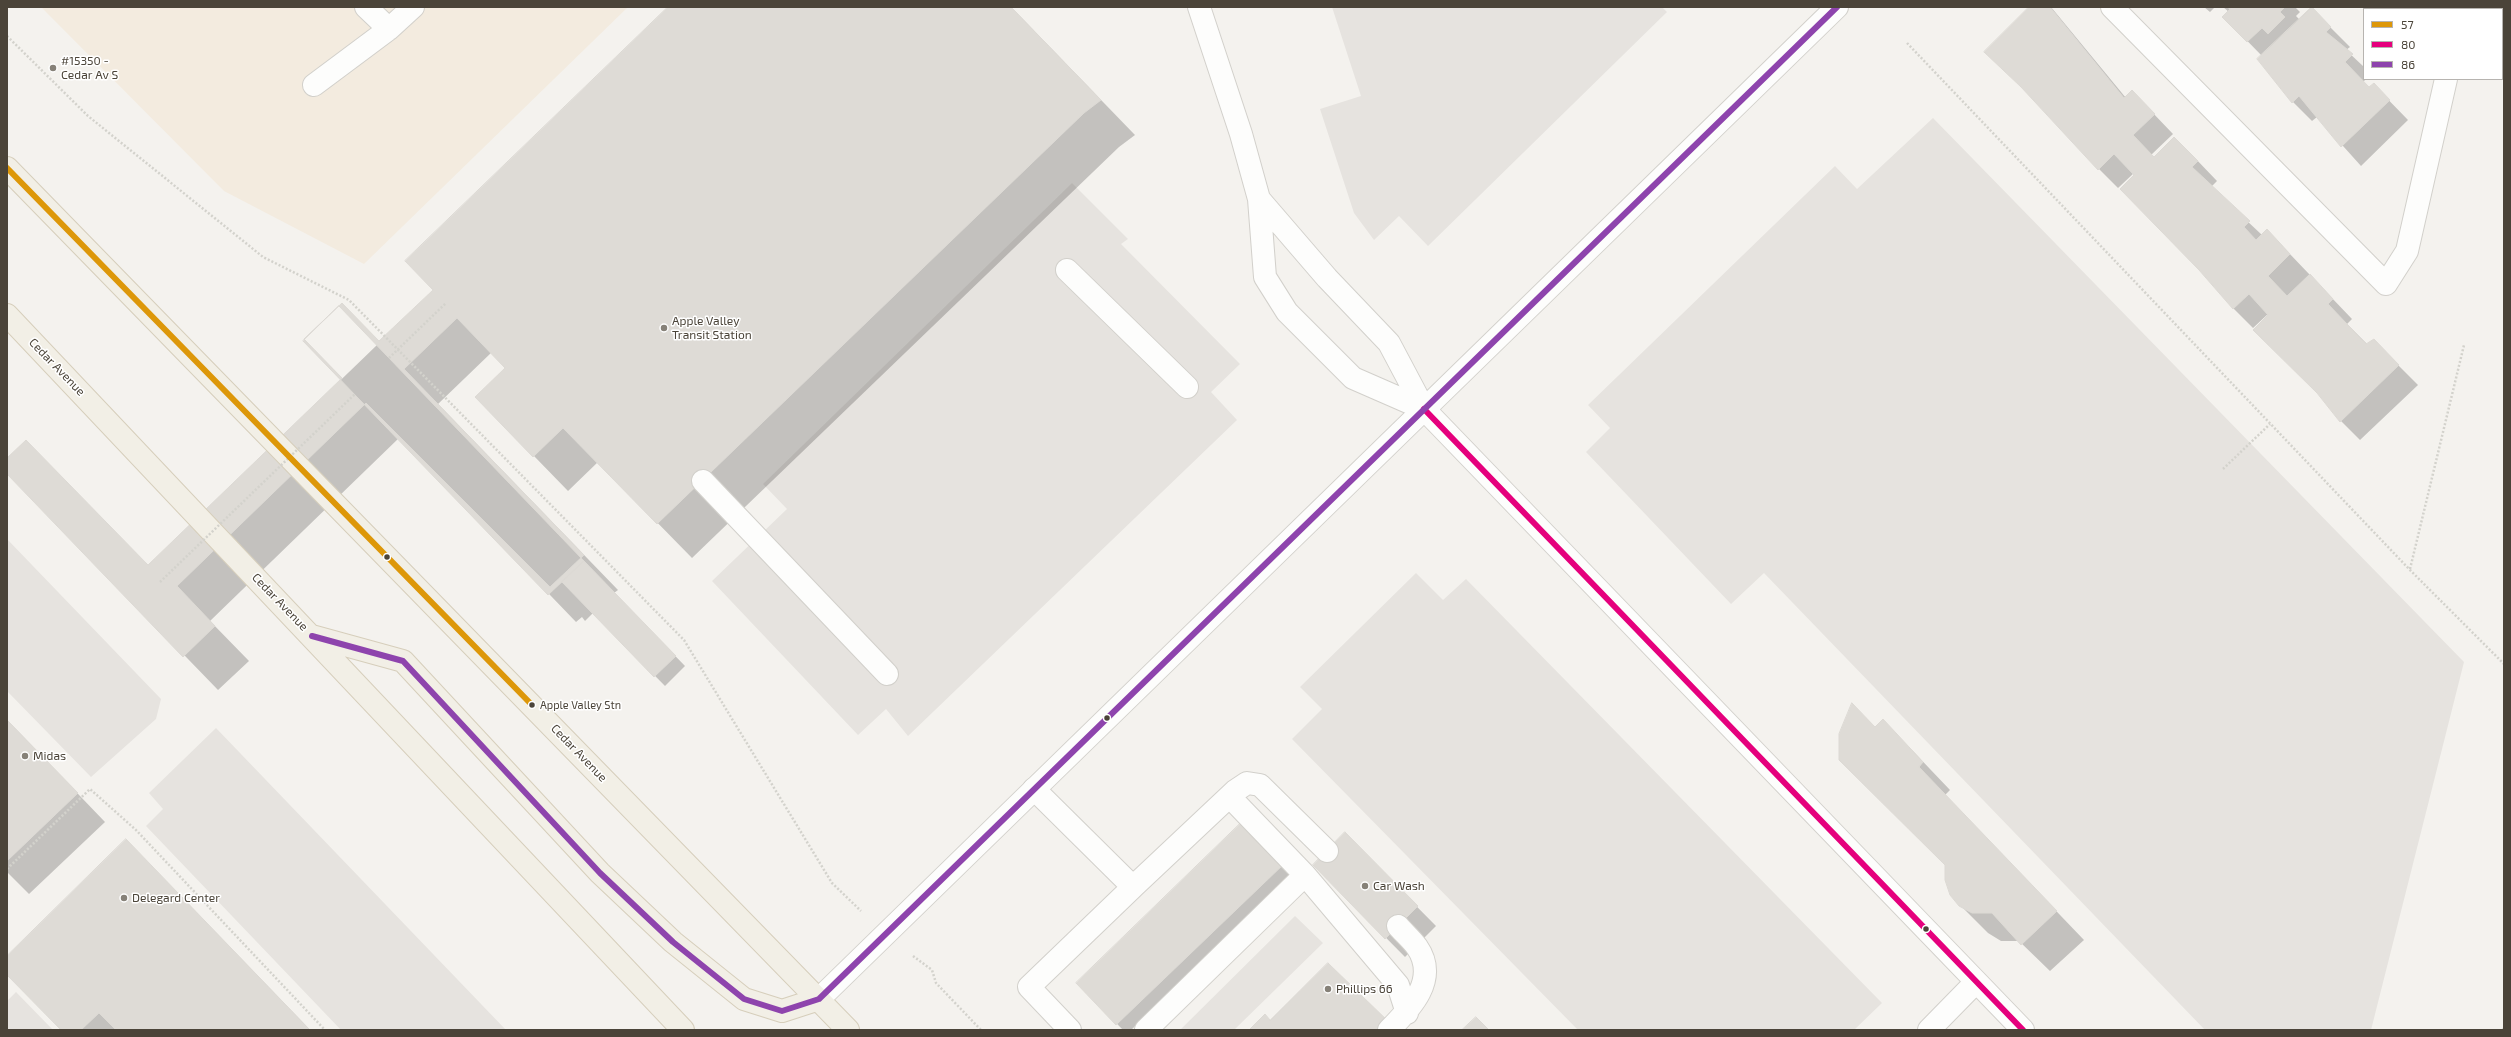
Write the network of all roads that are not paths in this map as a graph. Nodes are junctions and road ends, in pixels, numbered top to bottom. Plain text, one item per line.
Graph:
1 (366, 7) edge
2 (413, 7) edge
3 (1199, 7) edge
4 (1836, 7) edge
5 (2112, 7) edge
6 (389, 29) junction
7 (2446, 80) edge
8 (314, 85) dead end
9 (7, 168) edge
10 (1259, 199) junction
11 (1067, 270) dead end
12 (7, 315) edge
13 (1187, 387) dead end
14 (1424, 409) junction
15 (702, 481) dead end
16 (312, 636) junction
17 (887, 674) dead end
18 (1034, 789) junction
19 (1230, 797) junction
20 (1327, 851) dead end
21 (1305, 875) junction
22 (1133, 887) junction
23 (1398, 926) dead end
24 (1976, 982) junction
25 (819, 999) junction
26 (1407, 1013) junction
27 (683, 1030) edge
28 (848, 1030) edge
29 (1070, 1030) edge
30 (1146, 1030) edge
31 (1390, 1030) edge
32 (1929, 1030) edge
33 (2023, 1030) edge

1 - 6 street
2 - 6 street
3 - 10 street
4 - 14 street
5 - 7 street
6 - 8 street
9 - 25 main road, Cedar Avenue
10 - 14 street
10 - 14 street
11 - 13 street
12 - 16 main road, Cedar Avenue
14 - 18 street
14 - 24 street
15 - 17 street
16 - 25 main road
16 - 27 main road, Cedar Avenue
18 - 22 street
18 - 25 street
19 - 20 street
19 - 21 street
19 - 22 street
21 - 26 street
21 - 30 street
22 - 29 street
23 - 26 street
24 - 32 street
24 - 33 street
25 - 28 main road, Cedar Avenue
26 - 31 street

